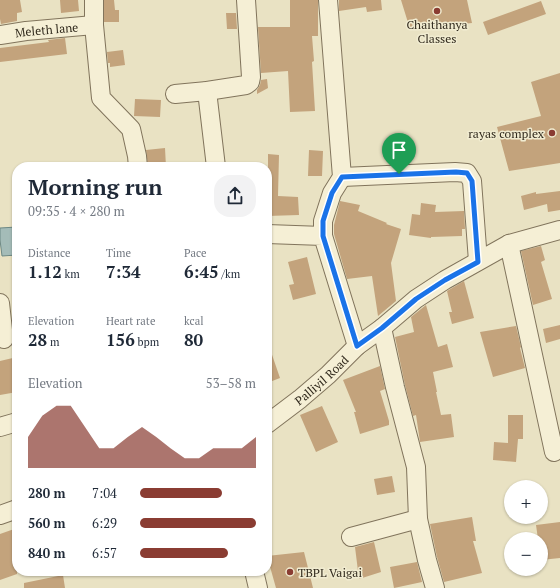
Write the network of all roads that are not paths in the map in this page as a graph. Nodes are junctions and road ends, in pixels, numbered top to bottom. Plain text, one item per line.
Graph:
1 (94, 0) edge
2 (246, 0) edge
3 (328, 0) edge
4 (94, 25) junction
5 (0, 35) edge
6 (207, 91) junction
7 (175, 94) dead end
8 (138, 162) edge
9 (215, 162) edge
10 (342, 177) junction
11 (560, 230) edge
12 (272, 234) edge
13 (323, 236) junction
14 (509, 244) junction
15 (478, 262) junction
16 (0, 303) edge
17 (382, 328) junction
18 (7, 339) edge
19 (357, 346) junction
20 (272, 420) edge
21 (12, 423) edge
22 (0, 427) edge
23 (554, 452) dead end
24 (12, 511) edge
25 (0, 515) edge
26 (418, 519) junction
27 (351, 537) dead end
28 (255, 576) edge
29 (258, 588) edge
30 (435, 588) edge

1 - 4 street
2 - 6 street
3 - 10 street
4 - 5 street, Meleth lane
4 - 8 street
6 - 7 street
6 - 9 street
10 - 13 street
10 - 15 street
11 - 14 street, Palliyil Road
12 - 13 street
13 - 19 street
14 - 15 street, Palliyil Road
14 - 23 street
15 - 17 street, Palliyil Road
16 - 18 street
17 - 19 street, Palliyil Road
17 - 26 street
19 - 20 street, Palliyil Road
21 - 22 street
24 - 25 street
26 - 27 street
26 - 30 street
28 - 29 street

